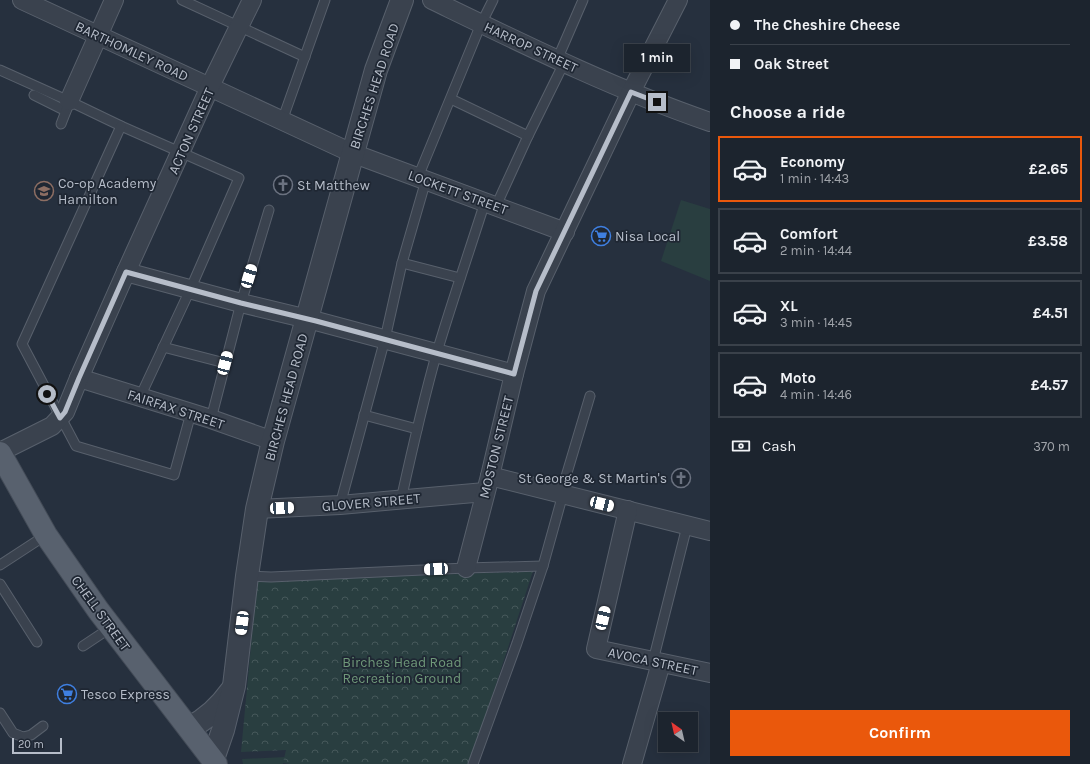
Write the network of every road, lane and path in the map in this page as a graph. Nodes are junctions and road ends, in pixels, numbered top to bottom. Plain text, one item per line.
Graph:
1 (22, 0) edge
2 (114, 0) edge
3 (182, 0) edge
4 (252, 0) edge
5 (325, 0) edge
6 (402, 0) edge
7 (432, 0) edge
8 (493, 0) edge
9 (583, 0) edge
10 (678, 0) edge
11 (481, 24) junction
12 (239, 26) junction
13 (98, 35) junction
14 (305, 57) junction
15 (560, 62) junction
16 (0, 70) edge
17 (210, 88) junction
18 (631, 92) junction
19 (34, 95) dead end
20 (451, 99) junction
21 (68, 106) junction
22 (709, 120) edge
23 (282, 121) junction
24 (61, 124) dead end
25 (121, 126) junction
26 (528, 136) junction
27 (181, 153) junction
28 (352, 153) junction
29 (422, 179) junction
30 (491, 204) junction
31 (269, 210) dead end
32 (564, 232) junction
33 (402, 263) junction
34 (126, 272) junction
35 (460, 278) junction
36 (190, 290) junction
37 (241, 303) junction
38 (308, 318) junction
39 (385, 339) junction
40 (163, 347) junction
41 (437, 354) junction
42 (225, 363) junction
43 (514, 374) junction
44 (79, 378) junction
45 (590, 396) dead end
46 (140, 397) junction
47 (191, 413) junction
48 (364, 415) junction
49 (60, 418) junction
50 (211, 419) junction
51 (417, 429) junction
52 (273, 441) junction
53 (0, 452) edge
54 (488, 484) junction
55 (562, 494) junction
56 (401, 500) junction
57 (340, 505) junction
58 (257, 509) junction
59 (628, 510) junction
60 (687, 526) junction
61 (710, 531) edge
62 (46, 535) junction
63 (0, 566) edge
64 (543, 566) junction
65 (466, 568) junction
66 (247, 576) junction
67 (0, 584) edge
68 (110, 628) junction
69 (37, 642) dead end
70 (83, 646) dead end
71 (657, 662) junction
72 (710, 673) edge
73 (234, 686) junction
74 (0, 713) edge
75 (43, 726) dead end
76 (189, 728) junction
77 (214, 762) edge
78 (473, 764) edge
79 (632, 764) edge

1 - 13 street, BARTHOMLEY ROAD
2 - 13 street
3 - 12 lane
4 - 12 street, ACTON STREET
5 - 14 lane
6 - 28 street, BIRCHES HEAD ROAD
7 - 11 street, HARROP STREET
8 - 11 lane
9 - 15 lane
10 - 18 street, MOSTON STREET
11 - 15 street, HARROP STREET
11 - 20 lane
12 - 14 lane
12 - 17 street, ACTON STREET
13 - 17 street, BARTHOMLEY ROAD
13 - 21 street
14 - 23 lane
15 - 18 street, HARROP STREET
15 - 26 lane
16 - 21 lane
17 - 23 street, BARTHOMLEY ROAD
17 - 27 street, ACTON STREET
18 - 22 street, HARROP STREET
18 - 32 street, MOSTON STREET
19 - 21 lane
20 - 26 lane
20 - 29 lane
21 - 24 lane
21 - 25 lane
23 - 28 street, BARTHOMLEY ROAD
25 - 27 lane
25 - 49 lane
26 - 30 lane
27 - 34 street, ACTON STREET
27 - 36 lane
28 - 29 street, LOCKETT STREET
28 - 38 street, BIRCHES HEAD ROAD
29 - 30 street, LOCKETT STREET
29 - 33 lane
30 - 32 street, LOCKETT STREET
30 - 35 lane
31 - 37 lane
32 - 43 street, MOSTON STREET
33 - 35 lane
33 - 39 lane
34 - 36 street
34 - 44 street, ACTON STREET
35 - 41 lane
36 - 37 street
36 - 40 lane
37 - 38 street
37 - 42 lane
38 - 39 street
38 - 52 street, BIRCHES HEAD ROAD
39 - 41 street
39 - 48 lane
40 - 42 lane
40 - 46 lane
41 - 43 street
41 - 51 lane
42 - 50 lane
43 - 54 street, MOSTON STREET
44 - 46 street, FAIRFAX STREET
44 - 49 street, ACTON STREET
45 - 55 lane
46 - 47 street, FAIRFAX STREET
47 - 49 lane
47 - 50 street, FAIRFAX STREET
48 - 51 lane
48 - 57 lane
49 - 53 street, ACTON STREET
50 - 52 street, FAIRFAX STREET
51 - 56 lane
52 - 58 street, BIRCHES HEAD ROAD
53 - 62 main road, CHELL STREET
54 - 55 street, GLOVER STREET
54 - 56 street, GLOVER STREET
54 - 65 street, MOSTON STREET
55 - 59 street, GLOVER STREET
55 - 64 lane
56 - 57 street, GLOVER STREET
57 - 58 street, GLOVER STREET
58 - 66 street, BIRCHES HEAD ROAD
59 - 60 street, GLOVER STREET
59 - 71 street, AVOCA STREET
60 - 61 street, GLOVER STREET
60 - 71 lane
62 - 63 lane
62 - 68 main road, CHELL STREET
64 - 65 lane
64 - 78 lane
65 - 66 lane
66 - 73 street, BIRCHES HEAD ROAD
67 - 69 lane
68 - 70 lane
68 - 76 main road, CHELL STREET
71 - 72 street, AVOCA STREET
71 - 79 street
73 - 76 street, BIRCHES HEAD ROAD
73 - 77 street, BIRCHES HEAD ROAD
74 - 75 lane
76 - 77 main road, CHELL STREET

